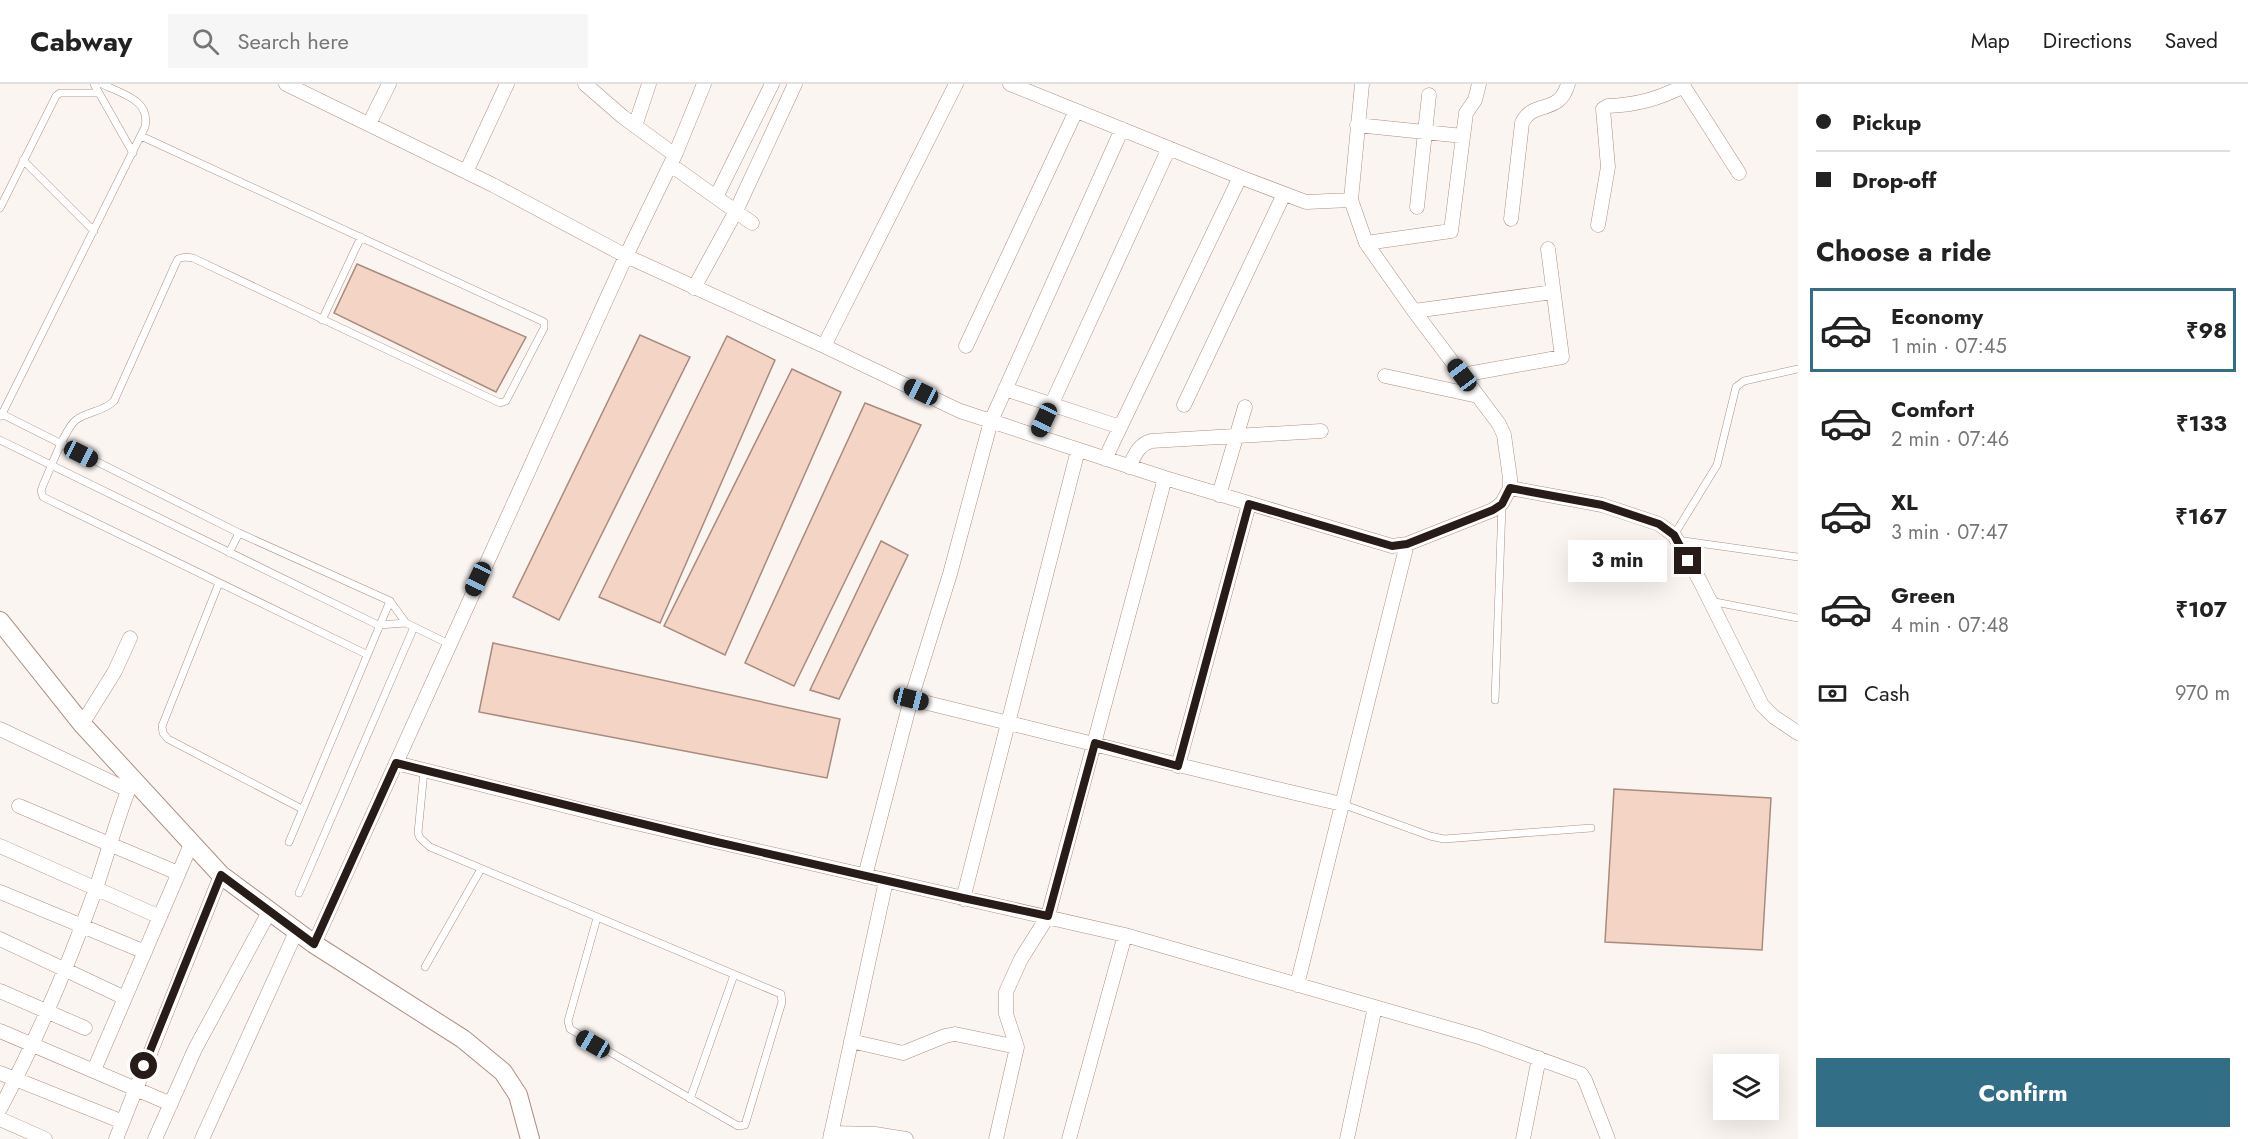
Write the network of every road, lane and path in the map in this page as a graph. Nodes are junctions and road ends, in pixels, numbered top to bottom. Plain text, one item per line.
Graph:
1 (94, 84) edge
2 (102, 84) edge
3 (286, 84) edge
4 (389, 84) edge
5 (507, 84) edge
6 (585, 84) edge
7 (649, 84) edge
8 (704, 84) edge
9 (772, 84) edge
10 (795, 84) edge
11 (956, 84) edge
12 (1010, 84) edge
13 (1362, 84) edge
14 (1479, 84) edge
15 (1568, 84) edge
16 (1683, 85) edge
17 (99, 93) junction
18 (1429, 95) dead end
19 (1076, 111) junction
20 (369, 124) junction
21 (1357, 125) junction
22 (635, 126) junction
23 (1122, 129) junction
24 (1425, 133) junction
25 (141, 136) junction
26 (1463, 136) junction
27 (1169, 148) junction
28 (133, 153) junction
29 (23, 160) junction
30 (673, 160) junction
31 (466, 172) junction
32 (1739, 173) dead end
33 (1240, 177) junction
34 (1284, 194) junction
35 (716, 197) junction
36 (1351, 200) junction
37 (1417, 207) dead end
38 (0, 208) edge
39 (736, 211) junction
40 (1511, 219) dead end
41 (752, 223) dead end
42 (1598, 225) dead end
43 (94, 231) junction
44 (361, 237) junction
45 (1366, 243) junction
46 (1548, 249) dead end
47 (626, 256) junction
48 (694, 288) junction
49 (1553, 292) junction
50 (1414, 311) junction
51 (322, 320) junction
52 (824, 346) junction
53 (966, 346) dead end
54 (1798, 369) edge
55 (1462, 375) junction
56 (1384, 376) dead end
57 (1005, 389) junction
58 (1478, 396) junction
59 (1052, 404) junction
60 (1184, 405) dead end
61 (1245, 407) dead end
62 (1, 415) edge
63 (991, 421) junction
64 (1120, 427) junction
65 (1321, 431) dead end
66 (1037, 436) junction
67 (1237, 436) junction
68 (0, 440) edge
69 (62, 444) junction
70 (1078, 450) junction
71 (1105, 459) junction
72 (52, 465) junction
73 (1129, 467) junction
74 (1165, 478) junction
75 (1510, 488) junction
76 (1219, 495) junction
77 (1249, 504) junction
78 (1502, 504) junction
79 (239, 533) junction
80 (1675, 538) junction
81 (1407, 544) junction
82 (229, 553) junction
83 (1798, 557) edge
84 (219, 583) junction
85 (390, 601) junction
86 (1710, 601) junction
87 (1798, 609) edge
88 (1796, 617) edge
89 (0, 621) edge
90 (406, 623) junction
91 (378, 625) junction
92 (414, 627) junction
93 (130, 638) dead end
94 (449, 644) junction
95 (366, 654) junction
96 (911, 699) junction
97 (1495, 700) dead end
98 (1008, 723) junction
99 (82, 724) junction
100 (0, 729) edge
101 (1798, 733) edge
102 (1095, 743) junction
103 (396, 763) junction
104 (1178, 766) junction
105 (424, 771) junction
106 (131, 784) junction
107 (1342, 804) junction
108 (19, 806) dead end
109 (302, 809) junction
110 (1591, 828) dead end
111 (192, 842) junction
112 (289, 842) dead end
113 (110, 845) junction
114 (0, 846) edge
115 (481, 869) junction
116 (178, 873) junction
117 (221, 875) junction
118 (865, 876) junction
119 (886, 881) junction
120 (96, 888) junction
121 (0, 892) edge
122 (299, 893) dead end
123 (963, 898) junction
124 (269, 912) junction
125 (1048, 916) junction
126 (160, 917) junction
127 (597, 918) junction
128 (82, 926) junction
129 (296, 932) junction
130 (1125, 935) junction
131 (0, 939) edge
132 (314, 944) junction
133 (145, 952) junction
134 (425, 967) dead end
135 (64, 970) junction
136 (734, 975) junction
137 (1297, 985) junction
138 (0, 991) edge
139 (125, 998) junction
140 (1375, 1007) junction
141 (48, 1012) junction
142 (85, 1028) dead end
143 (0, 1031) edge
144 (851, 1041) junction
145 (33, 1045) junction
146 (1017, 1047) junction
147 (1539, 1058) junction
148 (94, 1070) junction
149 (0, 1073) edge
150 (16, 1079) junction
151 (136, 1088) junction
152 (690, 1099) junction
153 (171, 1104) junction
154 (0, 1109) edge
155 (0, 1119) edge
156 (123, 1122) junction
157 (831, 1136) edge
158 (45, 1139) edge
159 (116, 1139) edge
160 (155, 1139) edge
161 (202, 1139) edge
162 (530, 1139) edge
163 (906, 1139) edge
164 (996, 1139) edge
165 (1069, 1139) edge
166 (1347, 1139) edge
167 (1523, 1139) edge
168 (1608, 1139) edge

1 - 17 lane
2 - 25 lane
3 - 20 street
4 - 20 street
5 - 31 street
6 - 22 street
7 - 22 street
8 - 30 street
9 - 35 street
10 - 39 street
11 - 52 street
12 - 19 street
13 - 21 street
14 - 26 street
15 - 40 street
16 - 32 street
16 - 42 street
17 - 28 lane
17 - 29 lane
18 - 24 street
19 - 23 street
19 - 53 street
20 - 31 street
21 - 24 street
21 - 36 street
22 - 30 street
23 - 27 street
23 - 57 street
24 - 26 street
24 - 37 street
25 - 28 lane
25 - 44 lane
26 - 45 street
27 - 33 street
27 - 59 street
28 - 43 lane
29 - 38 lane
29 - 43 lane
30 - 35 street
30 - 47 street
31 - 47 street
33 - 34 street
33 - 64 street
34 - 36 street
34 - 60 street
35 - 39 street
36 - 45 street
39 - 41 street
39 - 48 street
43 - 62 lane
44 - 51 lane
44 - 51 lane
45 - 50 street
46 - 49 street
47 - 48 street
47 - 94 street
48 - 52 street
49 - 50 street
49 - 55 street
50 - 55 street
51 - 69 lane
52 - 63 street
54 - 80 lane
55 - 58 street
56 - 58 street
57 - 59 street
57 - 63 street
58 - 75 street
59 - 64 street
59 - 66 street
61 - 67 street
62 - 69 lane
63 - 66 street
63 - 96 street
64 - 71 street
65 - 67 street
66 - 70 street
67 - 73 street
67 - 76 street
68 - 72 lane
69 - 72 lane
69 - 79 lane
70 - 71 street
70 - 98 street
71 - 73 street
72 - 82 lane
72 - 84 lane
73 - 74 street
74 - 76 street
74 - 102 street
75 - 78 street
75 - 80 street
76 - 77 street
77 - 81 street
77 - 104 street
78 - 81 street
78 - 97 lane
79 - 82 lane
79 - 85 lane
80 - 83 lane
80 - 86 street
81 - 107 street
82 - 91 lane
84 - 95 lane
84 - 109 lane
85 - 90 lane
85 - 91 lane
86 - 88 lane
86 - 101 street
87 - 88 lane
89 - 99 street
90 - 91 lane
90 - 92 lane
91 - 95 lane
92 - 94 lane
92 - 122 lane
93 - 99 street
94 - 103 street
95 - 109 lane
96 - 98 street
96 - 118 street
98 - 102 street
98 - 123 street
99 - 106 street
100 - 106 street
102 - 104 street
102 - 125 street
103 - 105 street
103 - 132 street
104 - 107 street
105 - 115 lane
105 - 118 street
106 - 111 street
106 - 113 street
107 - 110 lane
107 - 137 street
108 - 113 street
109 - 112 lane
111 - 116 street
111 - 117 street
113 - 116 street
113 - 120 street
114 - 120 street
115 - 127 lane
115 - 134 lane
116 - 126 street
117 - 124 street
117 - 151 street
118 - 119 street
119 - 123 street
119 - 144 street
120 - 126 street
120 - 128 street
121 - 128 street
123 - 125 street
124 - 129 street
124 - 153 street
125 - 130 street
125 - 146 street
126 - 133 street
127 - 136 lane
127 - 152 lane
128 - 133 street
128 - 135 street
129 - 132 street
129 - 161 street
130 - 137 street
130 - 165 street
131 - 135 street
132 - 162 street
133 - 139 street
135 - 139 street
135 - 141 street
136 - 152 lane
136 - 152 lane
137 - 140 street
138 - 141 street
139 - 148 street
140 - 147 street
140 - 166 street
141 - 142 street
141 - 145 street
143 - 145 street
144 - 146 street
144 - 157 street
145 - 148 street
145 - 150 street
146 - 164 street
147 - 167 street
147 - 168 street
148 - 151 street
149 - 150 street
150 - 154 street
150 - 156 street
151 - 153 street
151 - 156 street
153 - 160 street
155 - 158 street
156 - 159 street
157 - 163 street

